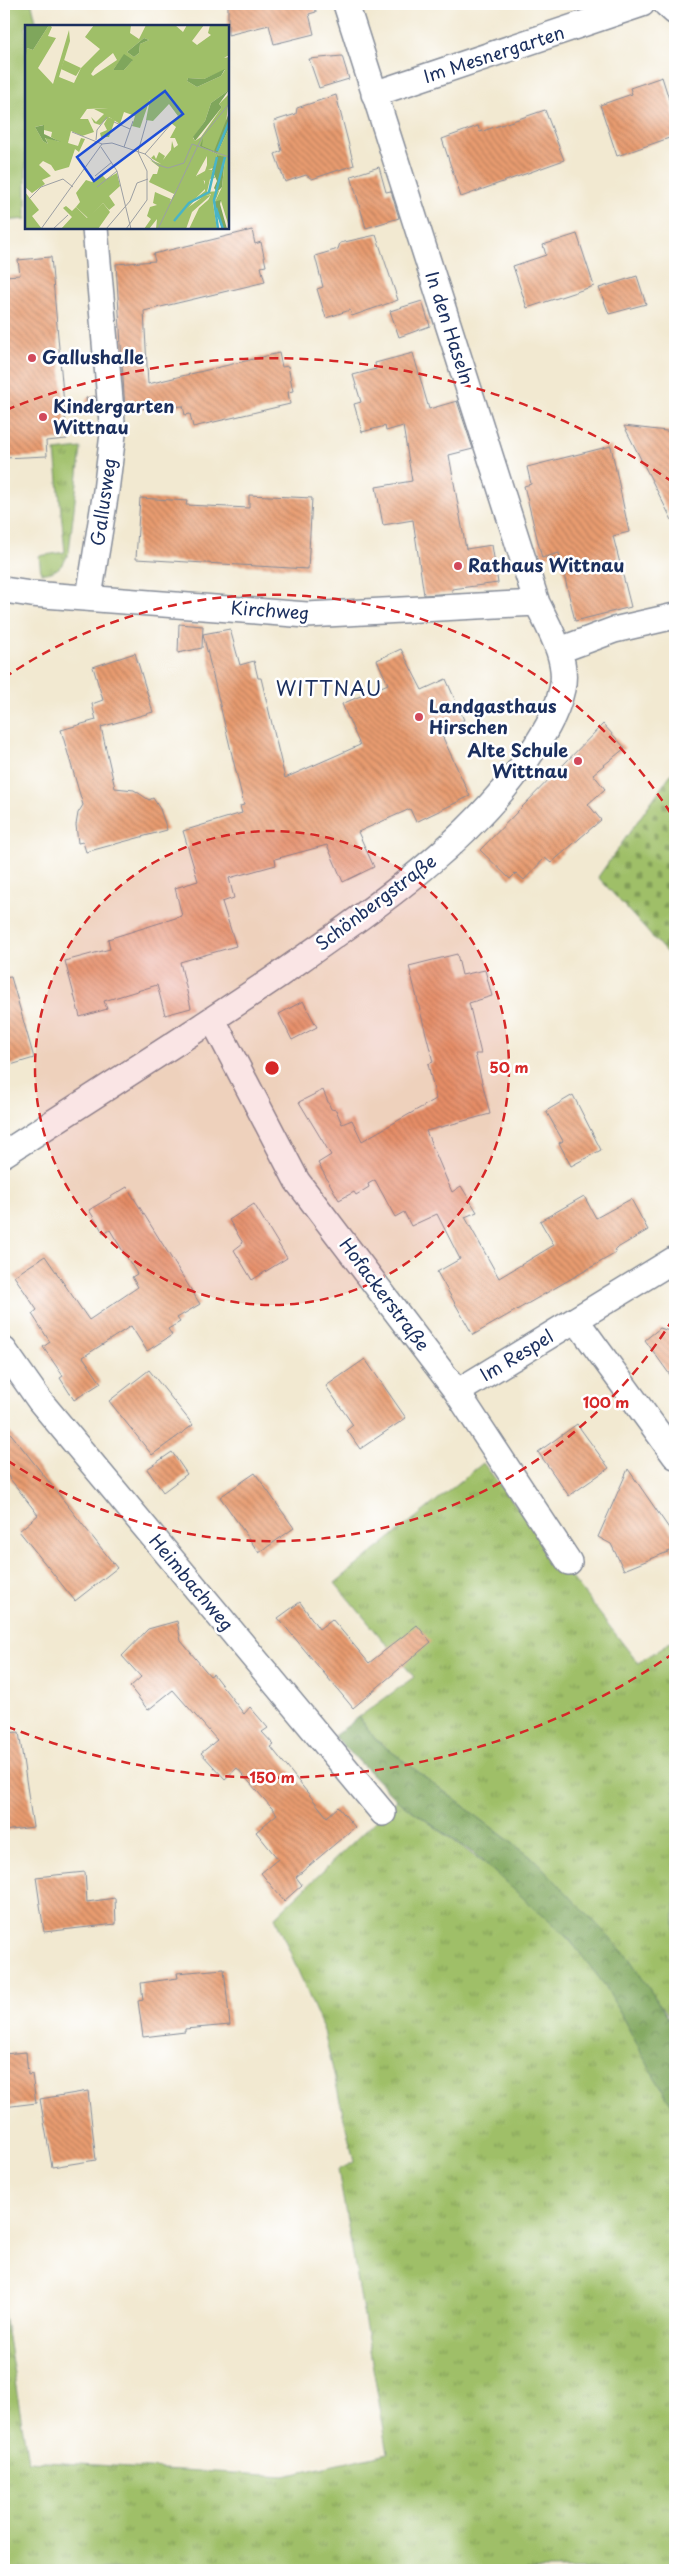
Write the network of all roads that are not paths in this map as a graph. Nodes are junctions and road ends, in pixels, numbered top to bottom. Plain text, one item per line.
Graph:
1 (346, 4) edge
2 (642, 4) edge
3 (666, 4) edge
4 (675, 12) edge
5 (374, 94) junction
6 (95, 229) edge
7 (4, 590) edge
8 (89, 597) junction
9 (537, 603) junction
10 (675, 616) edge
11 (560, 650) junction
12 (213, 1020) junction
13 (4, 1154) edge
14 (675, 1259) edge
15 (576, 1320) junction
16 (4, 1350) edge
17 (457, 1392) junction
18 (675, 1456) edge
19 (569, 1562) dead end
20 (383, 1813) dead end

1 - 5 street, In den Haseln
2 - 5 street, Im Mesnergarten
3 - 4 street
5 - 9 street, In den Haseln
6 - 8 street, Gallusweg
7 - 8 street, Kirchweg
8 - 9 street, Kirchweg
9 - 11 street, In den Haseln
10 - 11 street
11 - 12 street, Schönbergstraße
12 - 13 street, Schönbergstraße
12 - 17 street, Hofackerstraße
14 - 15 street, Im Respel
15 - 17 street, Im Respel
15 - 18 street
16 - 20 street, Heimbachweg
17 - 19 street, Hofackerstraße

